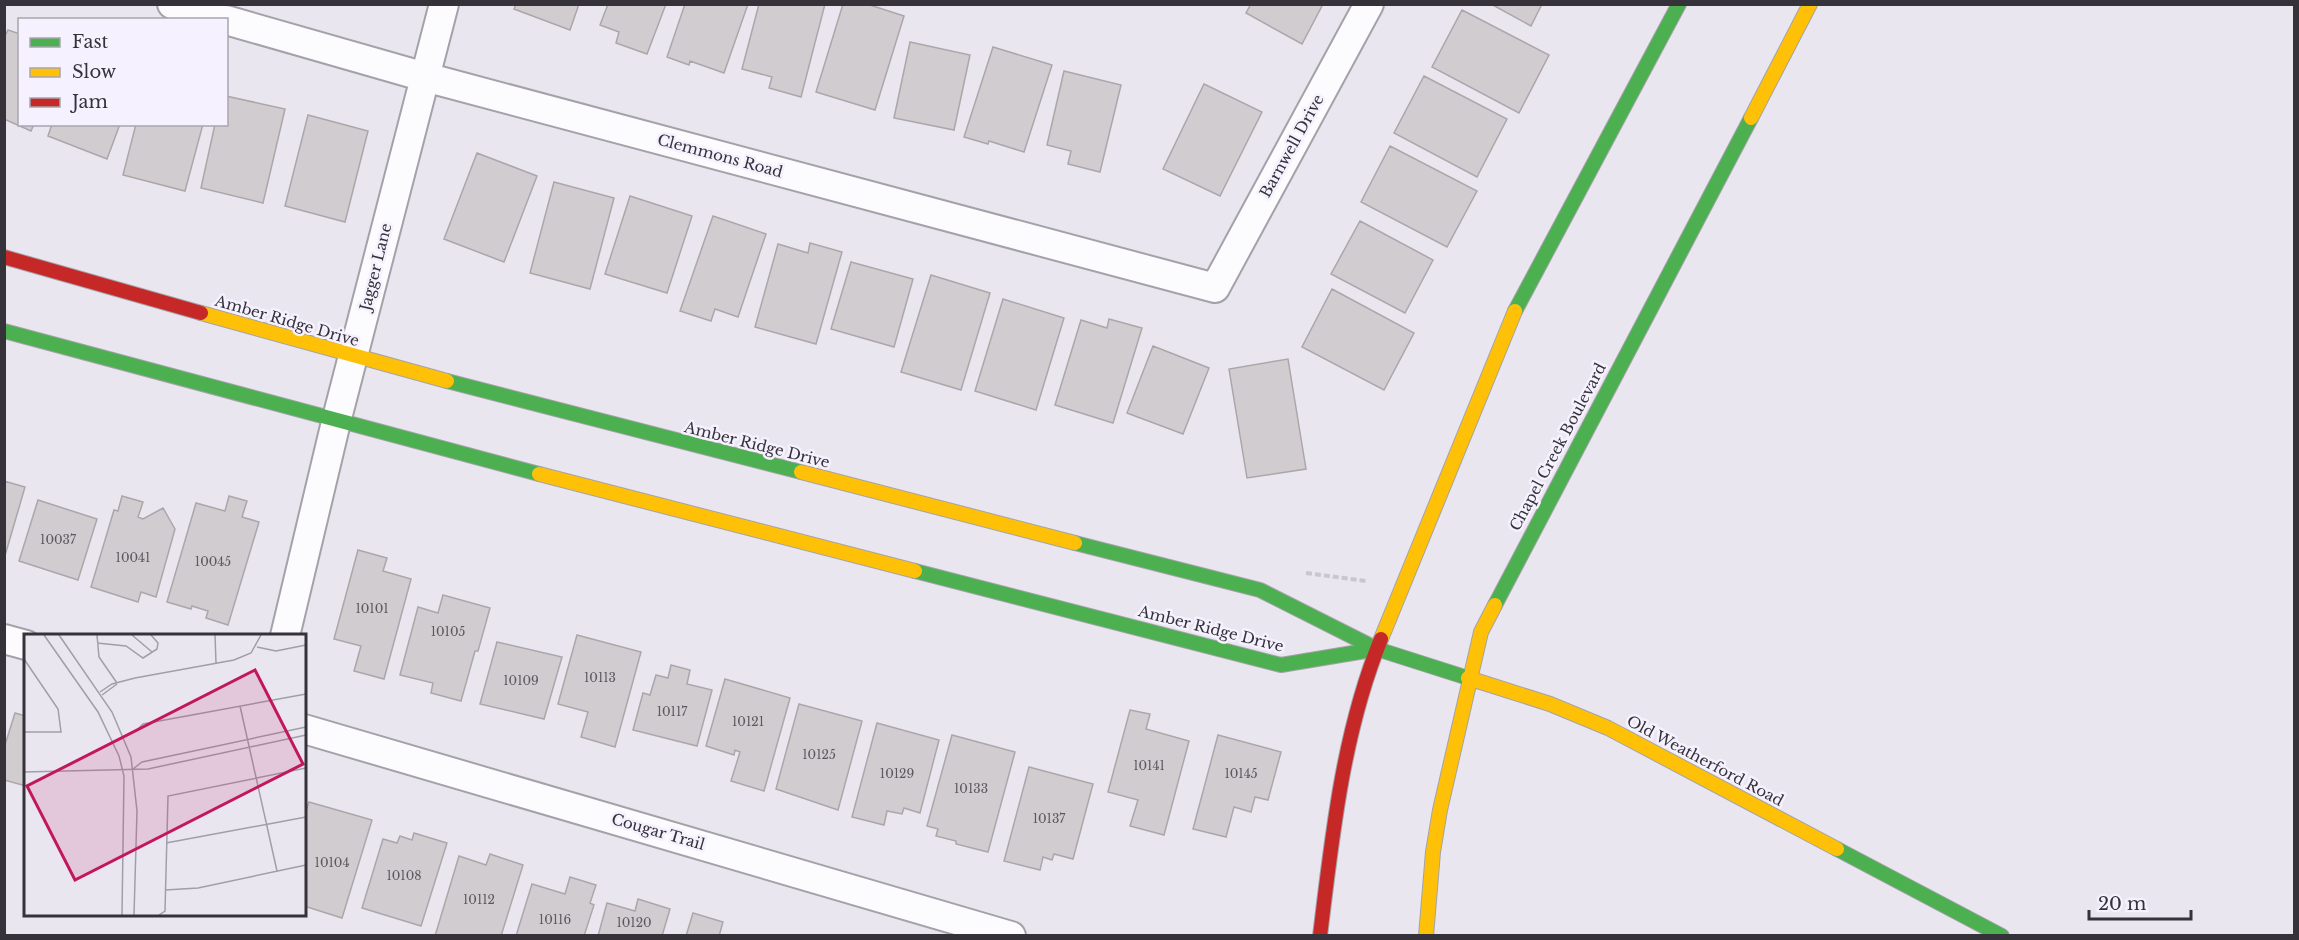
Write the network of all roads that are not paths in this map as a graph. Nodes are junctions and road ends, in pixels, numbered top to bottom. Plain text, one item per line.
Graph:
1 (172, 4) edge
2 (444, 4) edge
3 (1369, 4) edge
4 (1679, 4) edge
5 (1810, 4) edge
6 (218, 18) edge
7 (228, 21) edge
8 (425, 77) junction
9 (4, 257) edge
10 (1215, 288) joint
11 (4, 331) edge
12 (353, 357) junction
13 (336, 422) junction
14 (285, 634) edge
15 (4, 639) edge
16 (24, 644) edge
17 (1377, 649) junction
18 (1468, 679) junction
19 (306, 730) edge
20 (1011, 936) edge
21 (1320, 936) edge
22 (1426, 936) edge
23 (2002, 936) edge

1 - 6 street, Clemmons Road
2 - 8 street, Jagger Lane
3 - 10 street, Barnwell Drive
4 - 17 street
5 - 18 street, Chapel Creek Boulevard
7 - 8 street, Clemmons Road
8 - 10 street, Clemmons Road
8 - 12 street, Jagger Lane
9 - 12 street, Amber Ridge Drive
11 - 13 street, Amber Ridge Drive
12 - 13 street, Jagger Lane
12 - 17 street, Amber Ridge Drive
13 - 14 street, Jagger Lane
13 - 17 street, Amber Ridge Drive
15 - 16 street
17 - 18 street, Old Weatherford Road
17 - 21 street
18 - 22 street, Chapel Creek Boulevard
18 - 23 street, Old Weatherford Road
19 - 20 street, Cougar Trail

